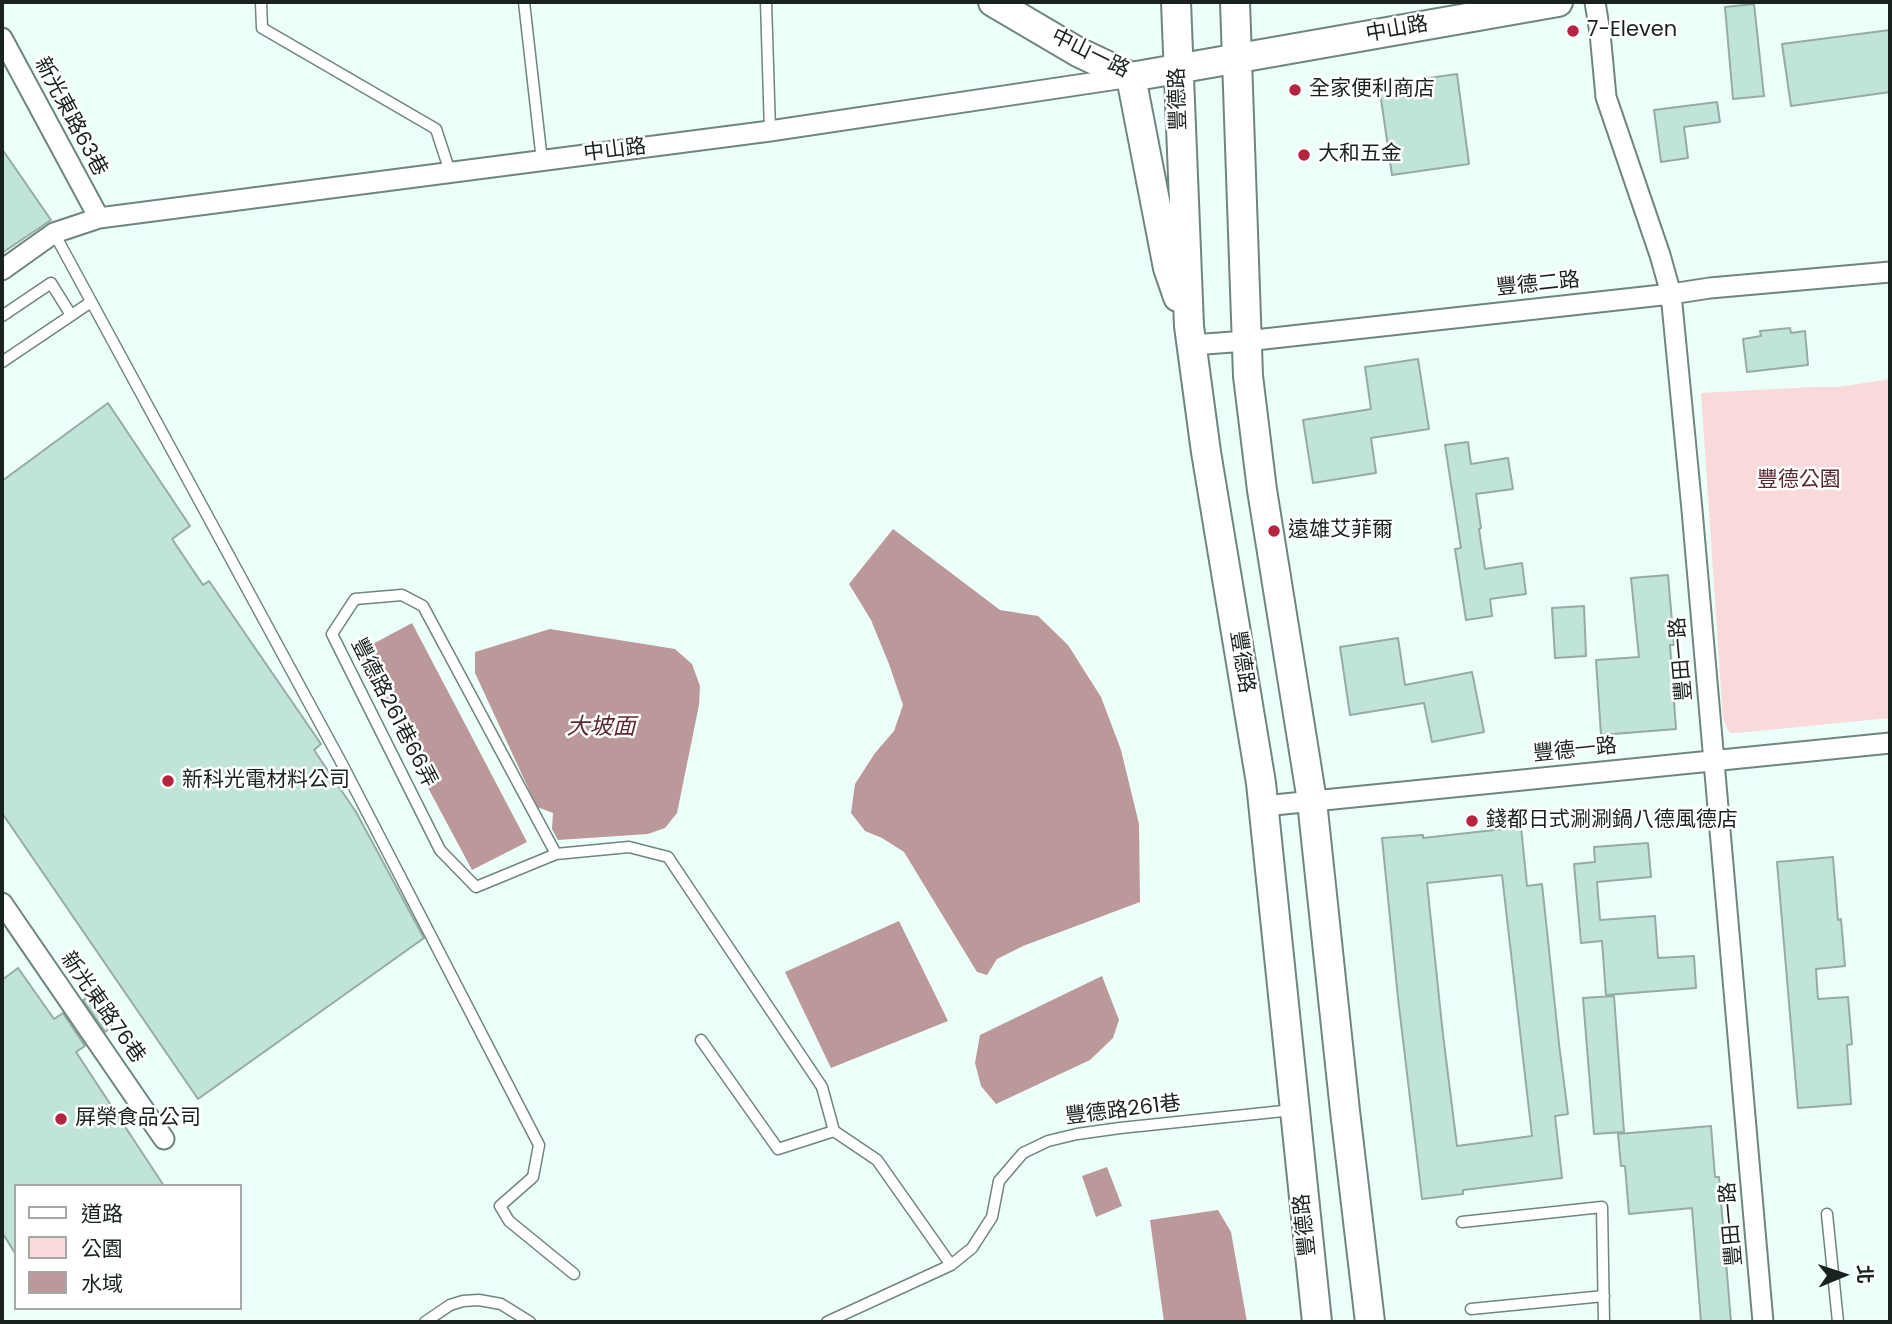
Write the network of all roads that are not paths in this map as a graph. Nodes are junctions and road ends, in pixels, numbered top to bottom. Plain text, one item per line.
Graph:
1 (261, 2) edge
2 (524, 2) edge
3 (766, 2) edge
4 (993, 2) edge
5 (1176, 2) edge
6 (1235, 2) edge
7 (1558, 2) edge
8 (1595, 2) edge
9 (1449, 11) edge
10 (2, 38) edge
11 (1236, 60) junction
12 (1178, 70) junction
13 (1131, 78) junction
14 (770, 131) junction
15 (542, 161) junction
16 (450, 172) junction
17 (99, 218) junction
18 (54, 233) junction
19 (2, 270) edge
20 (1890, 272) edge
21 (1671, 294) junction
22 (91, 302) junction
23 (2, 316) edge
24 (71, 316) junction
25 (1190, 336) junction
26 (1246, 341) junction
27 (2, 362) edge
28 (1890, 743) edge
29 (1714, 760) junction
30 (1312, 801) junction
31 (1264, 806) junction
32 (556, 855) junction
33 (2, 903) edge
34 (701, 1040) dead end
35 (1294, 1110) junction
36 (834, 1131) junction
37 (164, 1139) dead end
38 (1827, 1214) dead end
39 (1462, 1222) dead end
40 (951, 1265) junction
41 (574, 1274) dead end
42 (1604, 1296) junction
43 (1471, 1309) dead end
44 (425, 1322) edge
45 (530, 1322) edge
46 (827, 1322) edge
47 (1317, 1322) edge
48 (1370, 1322) edge
49 (1604, 1322) edge
50 (1763, 1322) edge
51 (1838, 1322) edge

1 - 16 lane
2 - 15 lane
3 - 14 lane
4 - 13 main road, 中山一路
5 - 12 main road, 豐德路
6 - 11 main road
7 - 9 main road, 中山路
8 - 21 street, 豐田一路
9 - 11 main road, 中山路
10 - 17 street, 新光東路63巷
11 - 12 main road, 中山一路
11 - 26 main road
12 - 13 main road, 中山一路
12 - 25 main road, 豐德路
13 - 14 street, 中山路
13 - 25 main road
14 - 15 street, 中山路
15 - 16 street, 中山路
16 - 17 street, 中山路
17 - 18 street
18 - 19 street
18 - 22 lane
20 - 21 street, 豐德二路
21 - 26 street, 豐德二路
21 - 29 street, 豐田一路
22 - 24 lane
22 - 41 lane
23 - 24 lane
24 - 27 lane
25 - 26 street, 豐德二路
25 - 31 main road, 豐德路
26 - 30 main road
28 - 29 street, 豐德一路
29 - 30 street, 豐德一路
29 - 50 street, 豐田一路
30 - 31 street, 豐德一路
30 - 48 main road
31 - 35 main road, 豐德路
32 - 32 lane, 豐德路261巷66弄
32 - 36 lane, 豐德路261巷66弄
33 - 37 street, 新光東路76巷
34 - 36 lane
35 - 40 lane, 豐德路261巷
35 - 47 main road, 豐德路
36 - 40 lane
38 - 51 lane
39 - 42 lane
40 - 46 lane, 豐德路261巷
42 - 43 lane
42 - 49 lane
44 - 45 lane

